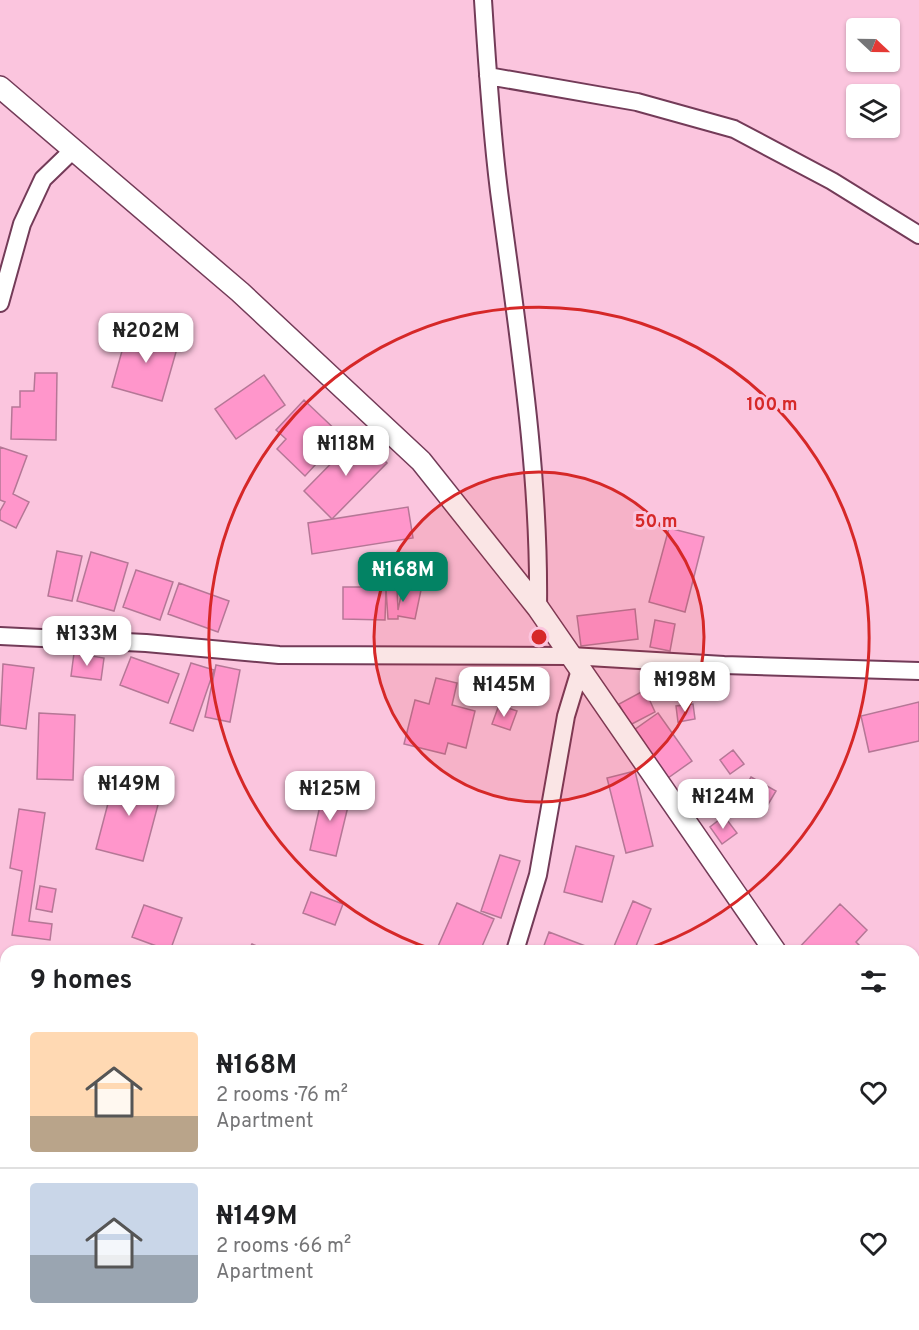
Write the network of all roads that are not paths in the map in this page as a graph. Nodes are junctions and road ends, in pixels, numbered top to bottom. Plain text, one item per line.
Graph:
1 (483, 0) edge
2 (488, 76) junction
3 (0, 87) edge
4 (73, 150) junction
5 (919, 235) edge
6 (0, 303) edge
7 (538, 608) junction
8 (0, 636) edge
9 (576, 663) junction
10 (919, 671) edge
11 (517, 945) edge
12 (771, 945) edge

1 - 2 street
2 - 5 street
2 - 7 street
3 - 4 street
4 - 6 street
4 - 7 street
7 - 9 street
8 - 9 street
9 - 10 street
9 - 11 street
9 - 12 street

